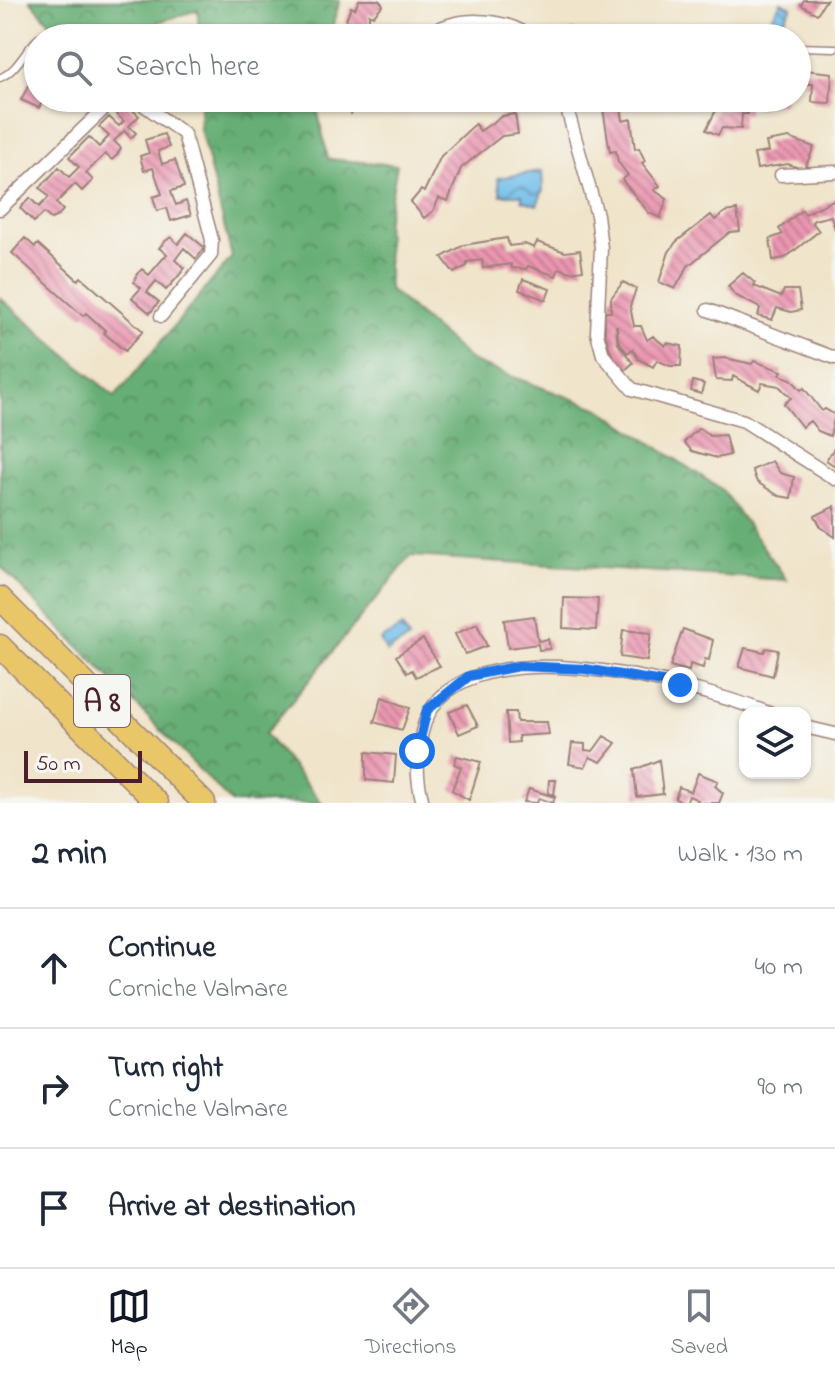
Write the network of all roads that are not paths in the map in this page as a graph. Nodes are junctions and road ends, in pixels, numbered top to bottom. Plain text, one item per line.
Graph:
1 (475, 24) edge
2 (508, 24) edge
3 (811, 47) edge
4 (835, 48) edge
5 (24, 55) edge
6 (0, 78) edge
7 (100, 112) edge
8 (153, 112) edge
9 (568, 112) edge
10 (835, 172) edge
11 (781, 175) dead end
12 (0, 209) edge
13 (708, 310) dead end
14 (161, 316) dead end
15 (835, 358) edge
16 (835, 479) edge
17 (0, 598) edge
18 (0, 646) edge
19 (750, 707) edge
20 (811, 728) edge
21 (835, 734) edge
22 (157, 803) edge
23 (204, 803) edge
24 (423, 803) edge

1 - 2 street
3 - 4 lane
5 - 6 lane
7 - 12 street
8 - 14 street
9 - 16 street
10 - 11 street
13 - 15 street
17 - 23 highway, A 8
18 - 22 highway, A 8
19 - 24 street
20 - 21 street

